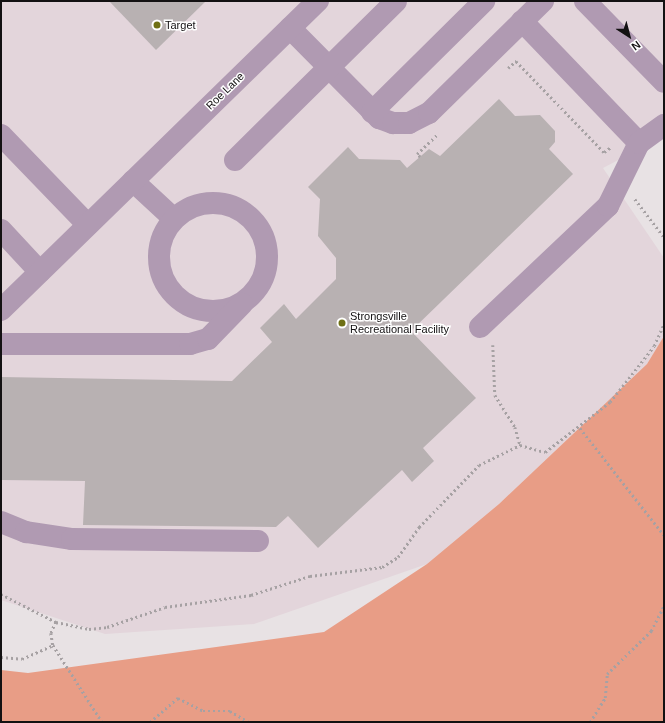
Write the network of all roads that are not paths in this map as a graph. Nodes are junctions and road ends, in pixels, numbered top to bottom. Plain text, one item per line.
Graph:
1 (318, 1) edge
2 (396, 1) edge
3 (484, 1) edge
4 (542, 1) edge
5 (585, 1) edge
6 (522, 21) junction
7 (290, 28) junction
8 (329, 69) junction
9 (664, 82) edge
10 (372, 112) junction
11 (664, 126) edge
12 (1, 135) edge
13 (639, 143) junction
14 (235, 160) dead end
15 (133, 181) junction
16 (174, 219) junction
17 (88, 225) junction
18 (1, 230) edge
19 (40, 272) junction
20 (248, 298) junction
21 (1, 310) edge
22 (480, 327) road end
23 (1, 344) edge
24 (1, 522) edge
25 (258, 540) dead end

1 - 7 street, Roe Lane
2 - 8 street
3 - 10 street
4 - 6 street
5 - 9 street
6 - 10 street
6 - 13 street
7 - 8 street
7 - 15 street, Roe Lane
8 - 10 street
8 - 14 street
11 - 13 street
12 - 17 street
13 - 22 street
15 - 16 street
15 - 17 street, Roe Lane
16 - 20 street
16 - 20 street
17 - 19 street, Roe Lane
18 - 19 street
19 - 21 street, Roe Lane
20 - 23 street
24 - 25 street

